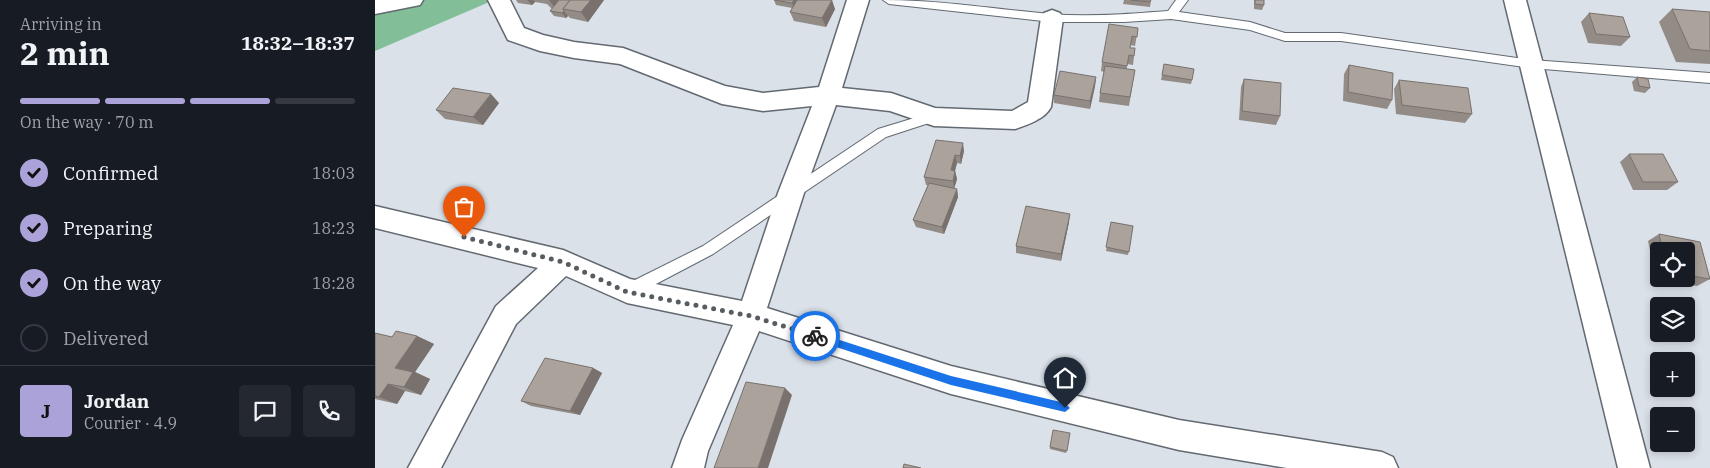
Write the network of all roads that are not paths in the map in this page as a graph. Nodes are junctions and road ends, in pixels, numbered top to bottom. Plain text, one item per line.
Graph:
1 (411, 0) edge
2 (499, 0) edge
3 (858, 0) edge
4 (889, 0) edge
5 (1182, 0) edge
6 (1515, 0) edge
7 (375, 6) edge
8 (1171, 15) junction
9 (1052, 18) junction
10 (1532, 64) junction
11 (1710, 78) edge
12 (828, 95) junction
13 (934, 117) junction
14 (791, 193) junction
15 (375, 217) edge
16 (563, 262) junction
17 (627, 292) junction
18 (751, 316) junction
19 (423, 468) edge
20 (688, 468) edge
21 (1382, 468) edge
22 (1634, 468) edge

1 - 7 street
2 - 12 street
3 - 12 street
4 - 9 lane
5 - 8 lane
6 - 10 street
8 - 9 lane
8 - 10 lane
9 - 13 street
10 - 11 lane
10 - 22 street
12 - 13 street
12 - 14 street
13 - 14 lane
14 - 17 lane
14 - 18 street
15 - 16 street
16 - 17 street
16 - 19 street
17 - 18 street
18 - 20 street
18 - 21 street

